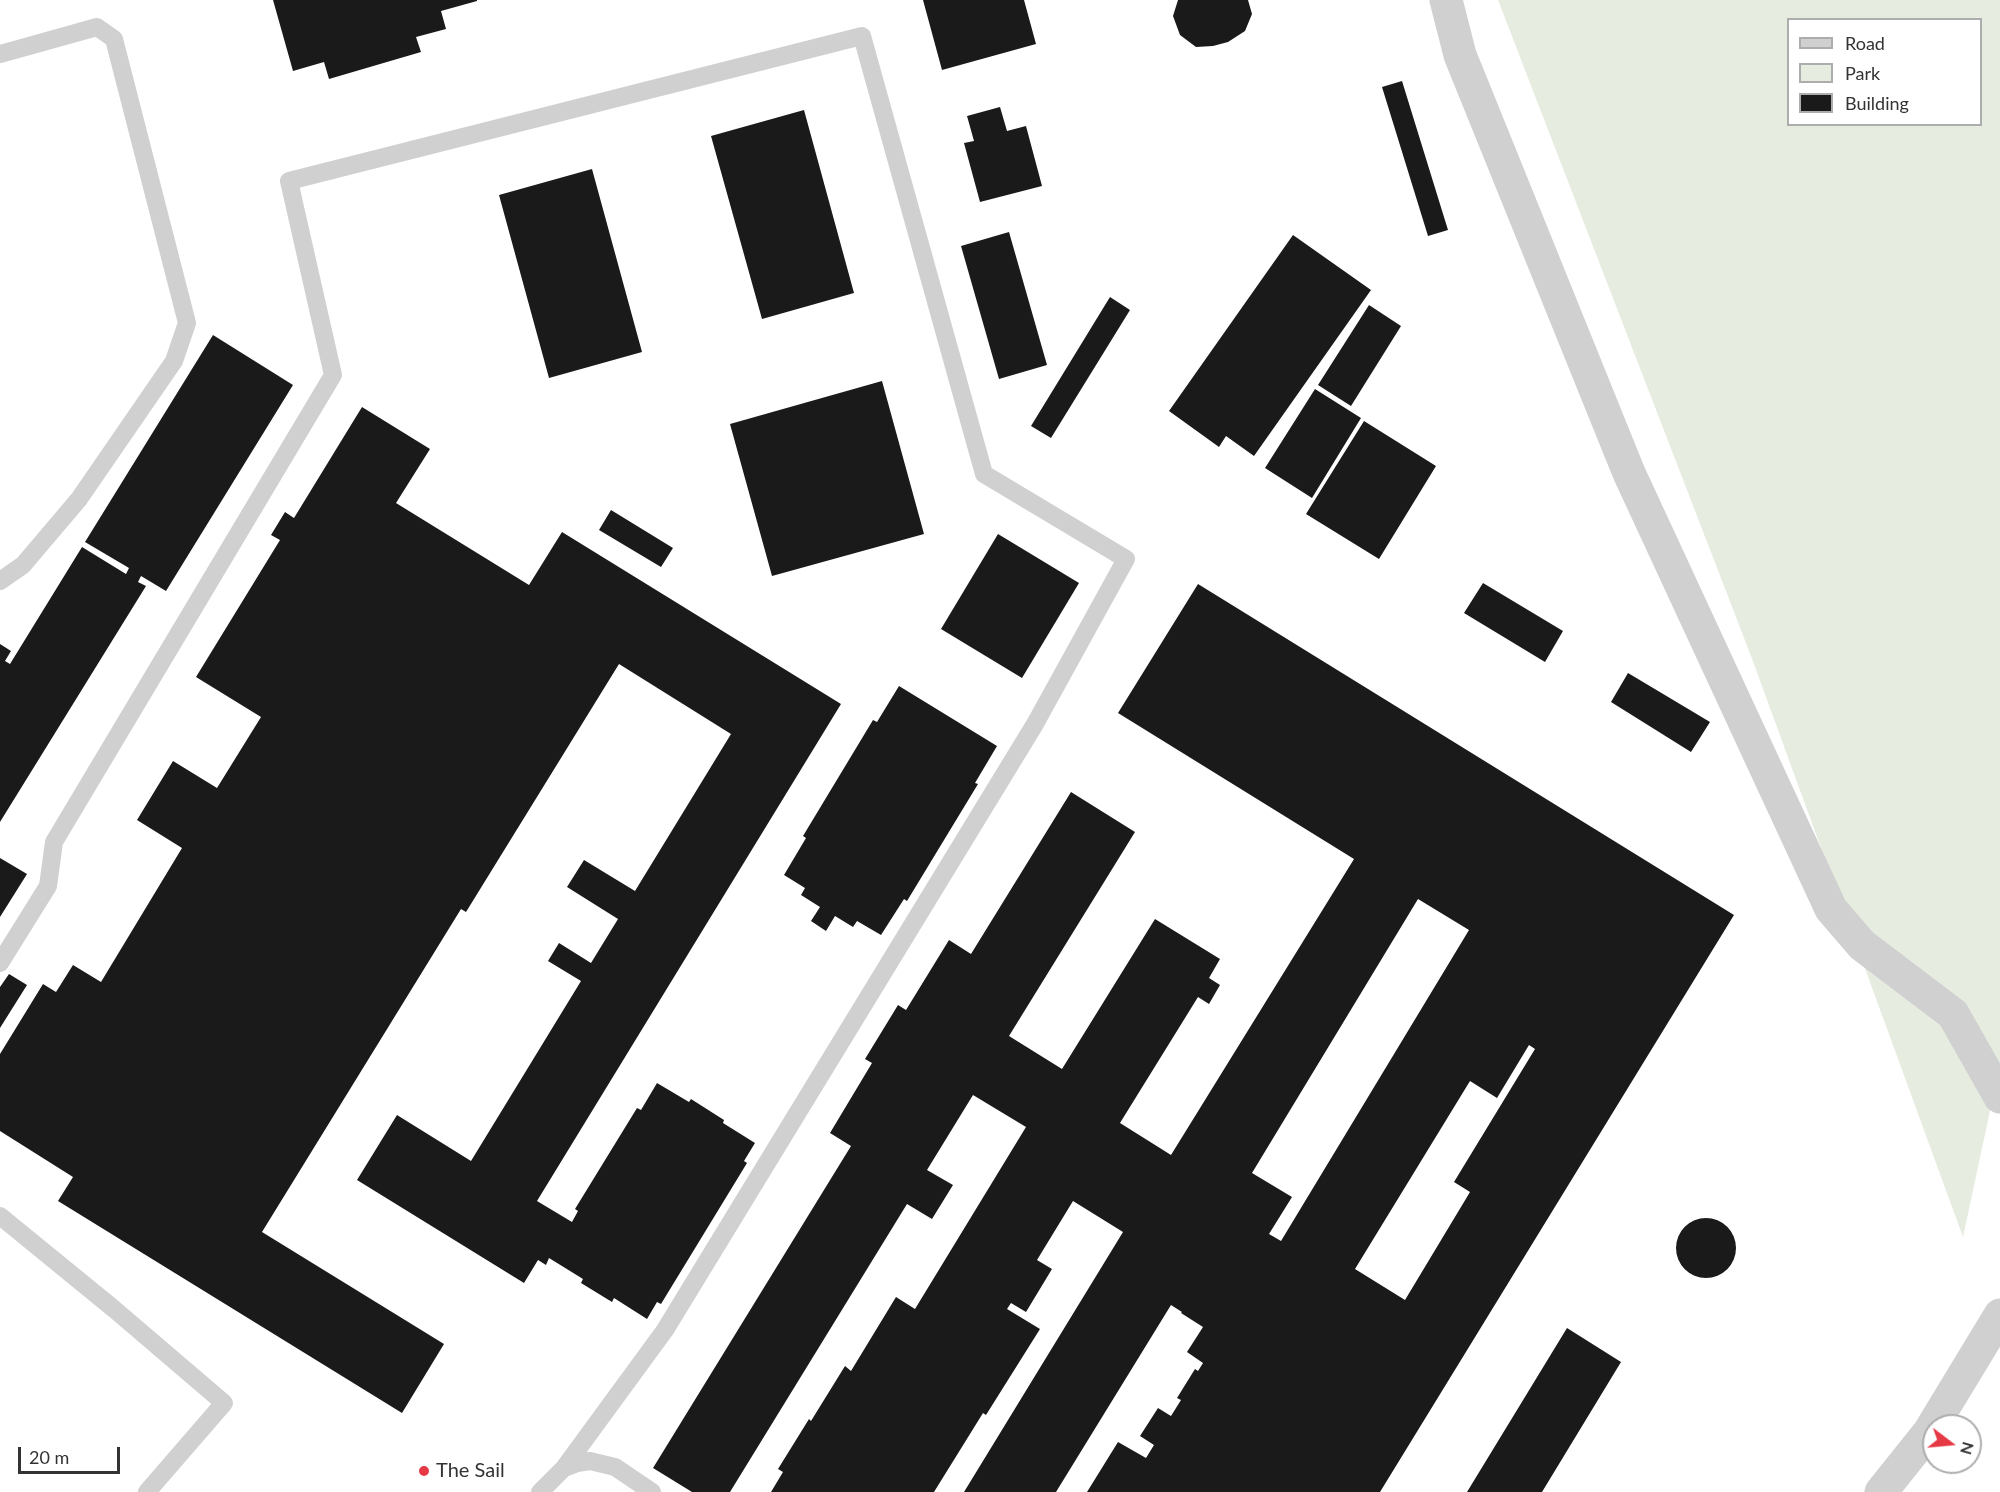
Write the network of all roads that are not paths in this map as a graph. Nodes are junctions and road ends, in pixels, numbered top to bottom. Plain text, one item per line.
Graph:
1 (1446, 0) edge
2 (0, 54) edge
3 (0, 581) edge
4 (0, 963) edge
5 (2000, 1097) edge
6 (0, 1216) edge
7 (2000, 1316) edge
8 (564, 1468) junction
9 (147, 1492) edge
10 (540, 1492) edge
11 (652, 1492) edge
12 (1881, 1492) edge

1 - 5 street
2 - 3 lane
4 - 8 lane
6 - 9 lane
7 - 12 street
8 - 10 lane
8 - 11 lane

